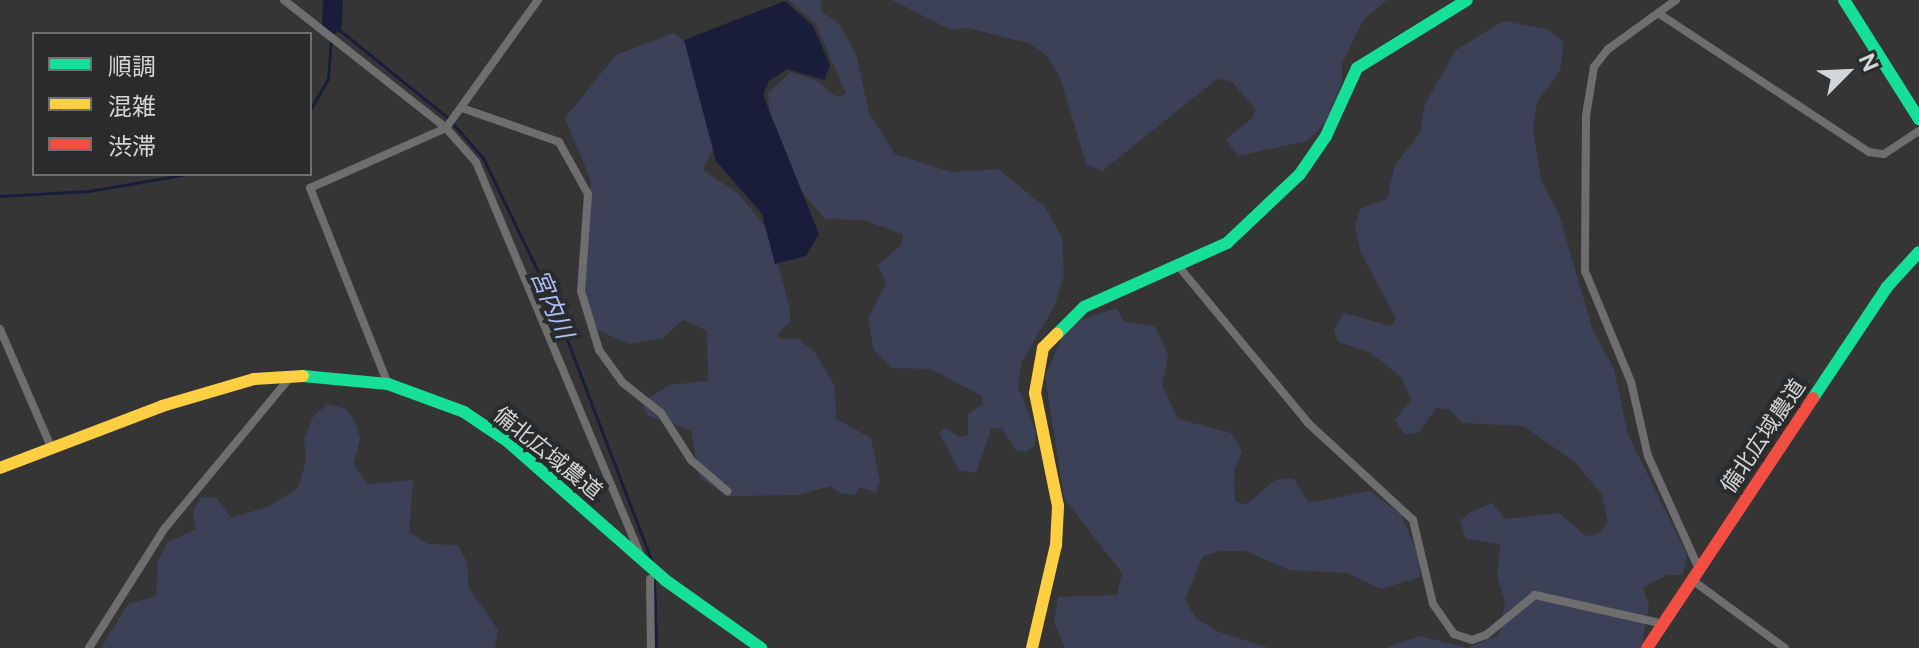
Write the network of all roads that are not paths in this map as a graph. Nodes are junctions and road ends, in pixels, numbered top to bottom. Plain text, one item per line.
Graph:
1 (284, 0) edge
2 (538, 0) edge
3 (1467, 0) edge
4 (1676, 0) edge
5 (1844, 0) edge
6 (1658, 13) junction
7 (462, 108) junction
8 (1919, 119) edge
9 (446, 128) junction
10 (1919, 131) edge
11 (1919, 252) edge
12 (1180, 268) junction
13 (0, 329) edge
14 (292, 374) junction
15 (388, 384) junction
16 (52, 449) junction
17 (0, 468) edge
18 (727, 491) dead end
19 (645, 562) junction
20 (1695, 575) junction
21 (650, 579) dead end
22 (1664, 624) junction
23 (89, 648) edge
24 (651, 648) edge
25 (761, 648) edge
26 (1032, 648) edge
27 (1647, 648) edge
28 (1785, 648) edge

1 - 9 street
2 - 7 street
3 - 12 street
4 - 6 street
5 - 8 street
6 - 10 street
6 - 20 street
7 - 9 street
7 - 18 street
9 - 15 street
9 - 19 street
11 - 20 street, 備北広域農道
12 - 22 street
12 - 26 street
13 - 16 street
14 - 15 street, 備北広域農道
14 - 16 street, 備北広域農道
14 - 23 street
15 - 19 street, 備北広域農道
16 - 17 street, 備北広域農道
19 - 25 street, 備北広域農道
20 - 22 street, 備北広域農道
20 - 28 street
21 - 24 street
22 - 27 street, 備北広域農道

